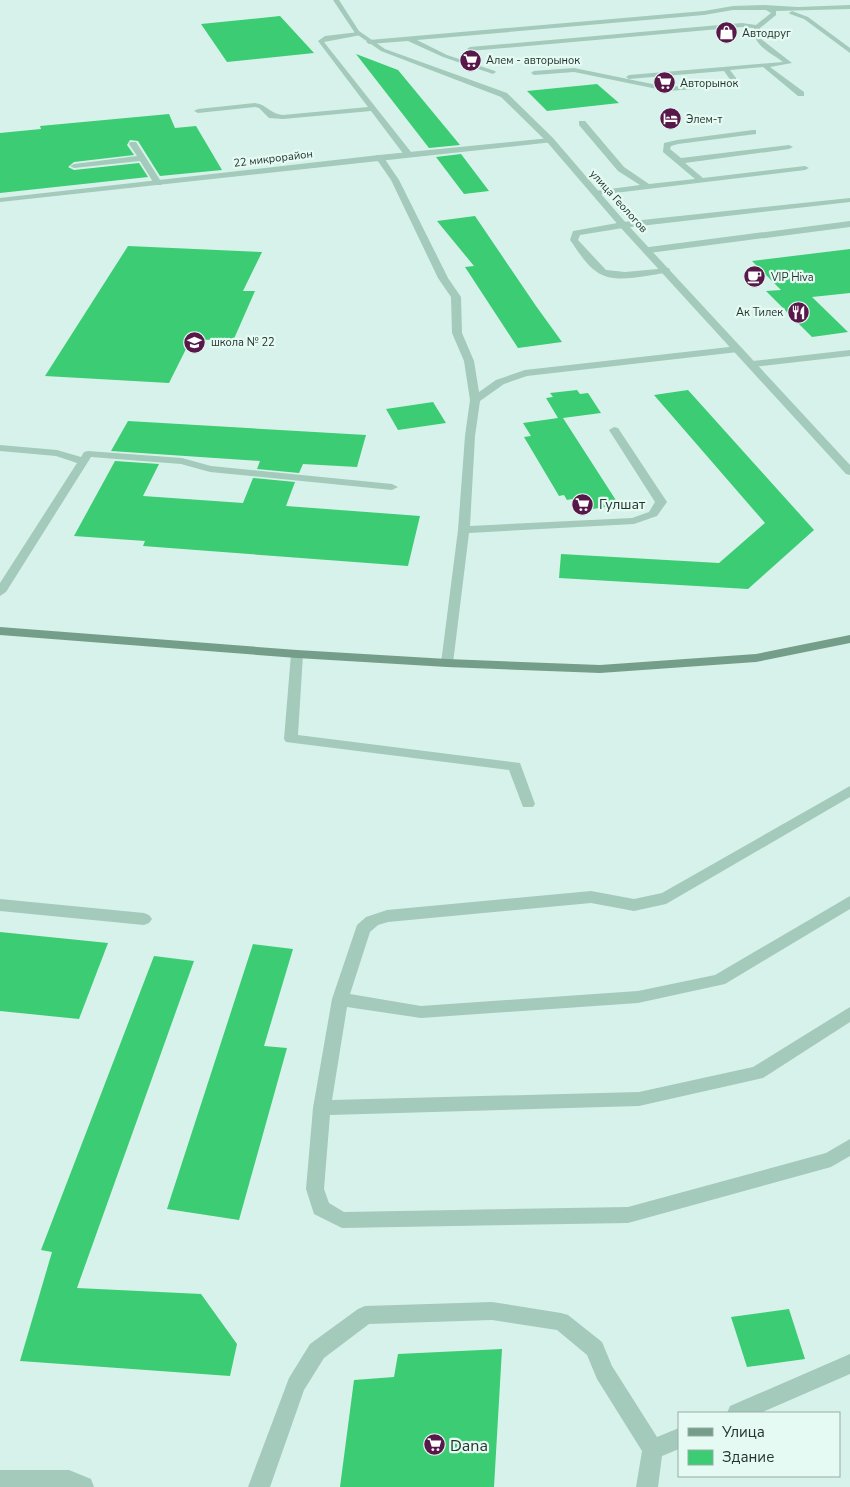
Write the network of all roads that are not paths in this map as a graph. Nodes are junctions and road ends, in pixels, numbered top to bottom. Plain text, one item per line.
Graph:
1 (336, 0) edge
2 (726, 0) edge
3 (764, 7) junction
4 (850, 7) edge
5 (732, 8) junction
6 (773, 11) junction
7 (757, 27) junction
8 (359, 34) junction
9 (409, 39) junction
10 (370, 42) junction
11 (470, 49) dead end
12 (850, 50) edge
13 (764, 65) junction
14 (726, 68) junction
15 (493, 72) dead end
16 (534, 73) dead end
17 (616, 78) junction
18 (801, 94) dead end
19 (372, 109) junction
20 (198, 111) dead end
21 (582, 123) dead end
22 (753, 132) dead end
23 (550, 140) junction
24 (133, 144) dead end
25 (789, 147) dead end
26 (408, 154) junction
27 (379, 157) junction
28 (142, 158) junction
29 (679, 162) junction
30 (74, 166) dead end
31 (804, 168) dead end
32 (702, 181) junction
33 (158, 182) junction
34 (648, 187) junction
35 (598, 194) junction
36 (0, 200) edge
37 (850, 200) edge
38 (850, 224) edge
39 (624, 225) junction
40 (649, 250) junction
41 (666, 270) junction
42 (738, 349) junction
43 (850, 354) edge
44 (753, 364) junction
45 (476, 400) junction
46 (614, 430) dead end
47 (0, 448) edge
48 (83, 461) junction
49 (850, 472) edge
50 (392, 487) dead end
51 (464, 530) junction
52 (4, 579) edge
53 (0, 592) edge
54 (0, 631) edge
55 (850, 639) edge
56 (297, 654) junction
57 (447, 663) junction
58 (850, 791) edge
59 (528, 804) dead end
60 (850, 902) edge
61 (0, 905) edge
62 (144, 919) dead end
63 (340, 999) junction
64 (850, 1014) edge
65 (322, 1108) junction
66 (850, 1147) edge
67 (850, 1364) edge
68 (739, 1412) edge
69 (678, 1438) edge
70 (653, 1449) junction
71 (0, 1482) edge
72 (83, 1487) edge
73 (259, 1487) edge
74 (647, 1487) edge

1 - 8 street, улица Геологов
2 - 5 street
3 - 4 street
3 - 5 street
3 - 6 street
5 - 9 street
6 - 7 street
6 - 12 street
7 - 11 lane
7 - 13 street
8 - 10 street, улица Геологов
8 - 19 street
9 - 10 lane
9 - 15 lane
10 - 23 street, улица Геологов
13 - 14 street
13 - 18 street
14 - 17 street
14 - 17 street
16 - 17 street
19 - 20 street
19 - 26 street
21 - 34 street
22 - 29 street
23 - 26 street, 22 микрорайон
23 - 35 street, улица Геологов
24 - 28 street
25 - 29 street
26 - 27 street, 22 микрорайон
27 - 33 street, 22 микрорайон
27 - 45 street
28 - 30 street
28 - 33 street
29 - 32 street
31 - 32 street
32 - 34 street
33 - 36 street, 22 микрорайон
34 - 35 street
35 - 39 street, улица Геологов
37 - 39 street
38 - 40 street
39 - 40 street, улица Геологов
39 - 41 street
40 - 41 street, улица Геологов
41 - 42 street, улица Геологов
42 - 44 street, улица Геологов
42 - 45 street
43 - 44 street
44 - 49 street, улица Геологов
45 - 51 street
46 - 51 street
47 - 48 street
48 - 50 lane
48 - 52 lane
51 - 57 street
52 - 53 lane
54 - 56 main road
55 - 57 main road
56 - 57 main road
56 - 59 street
58 - 63 street
60 - 63 street
61 - 62 street
63 - 65 street
64 - 65 street
65 - 66 street
67 - 68 lane
69 - 70 street
70 - 73 lane
70 - 74 lane
71 - 72 street

